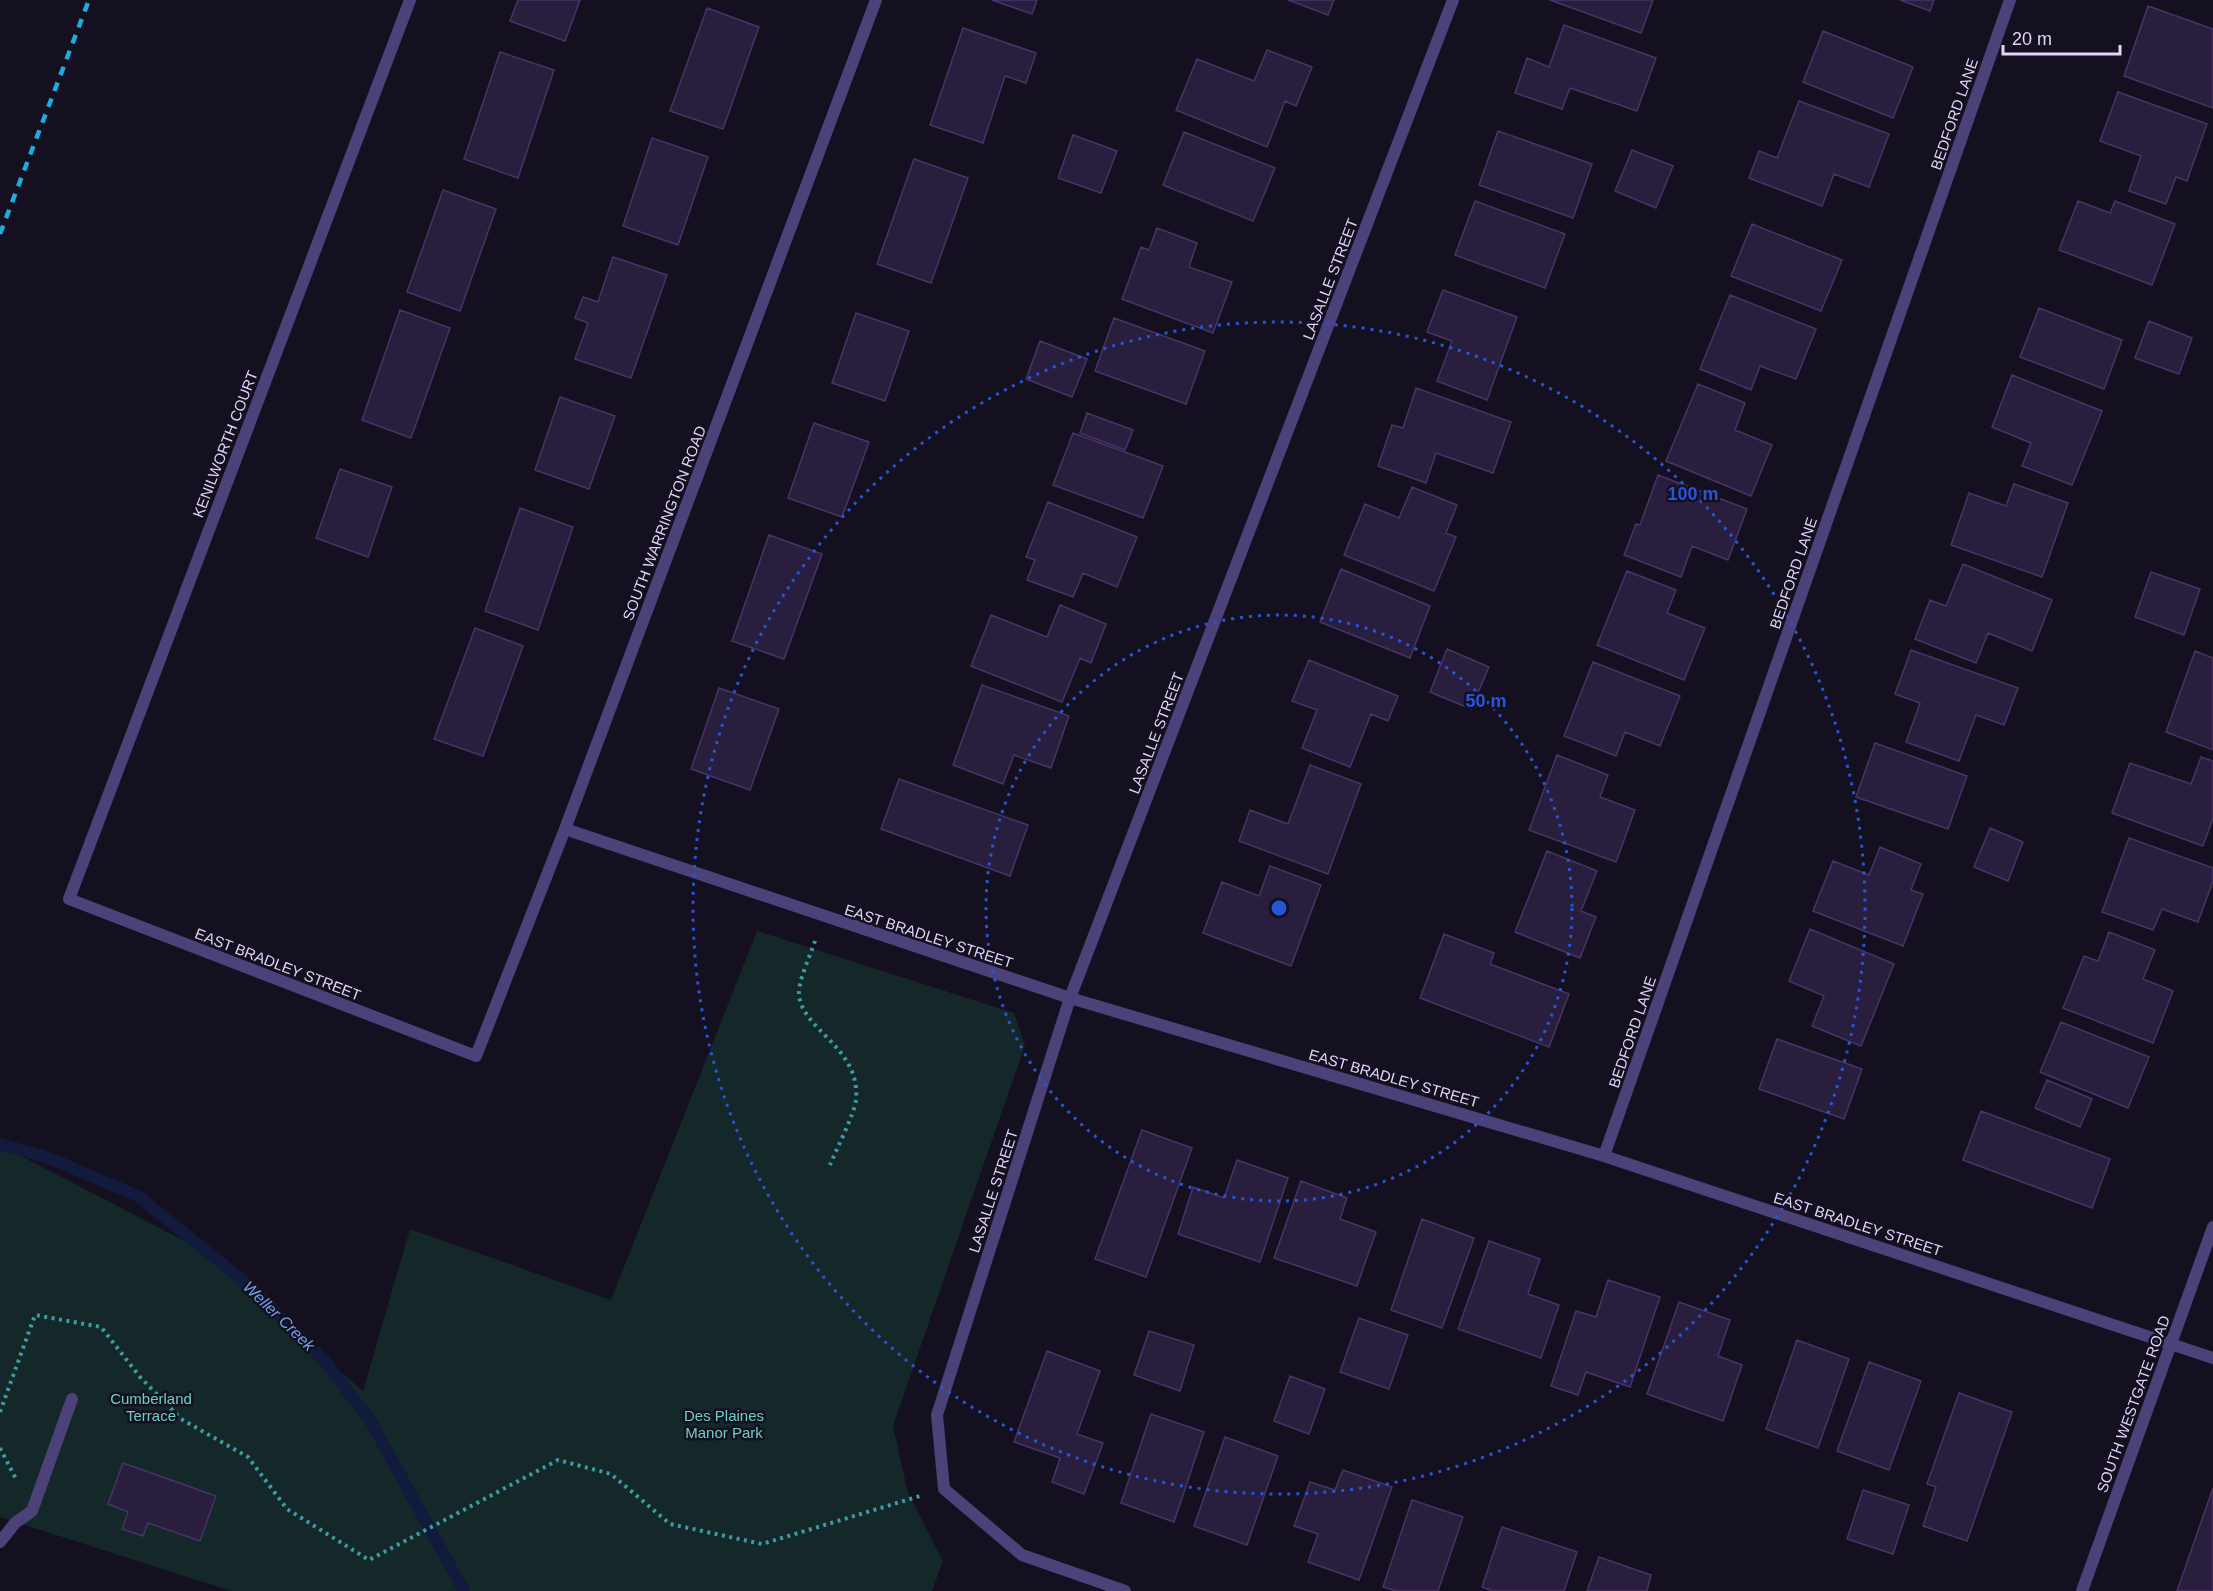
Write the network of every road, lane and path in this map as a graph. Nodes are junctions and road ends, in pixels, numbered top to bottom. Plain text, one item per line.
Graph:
1 (410, 0) edge
2 (876, 0) edge
3 (1453, 0) edge
4 (2010, 0) edge
5 (565, 829) junction
6 (69, 899) joint
7 (823, 917) junction
8 (1070, 998) junction
9 (476, 1056) joint
10 (1604, 1156) junction
11 (830, 1165) dead end
12 (2213, 1227) edge
13 (2171, 1344) junction
14 (2213, 1358) edge
15 (72, 1399) dead end
16 (0, 1412) edge
17 (944, 1489) junction
18 (0, 1542) edge
19 (1125, 1591) edge
20 (2082, 1591) edge

1 - 6 street, KENILWORTH COURT
2 - 5 street, SOUTH WARRINGTON ROAD
3 - 8 street, LASALLE STREET
4 - 10 street, BEDFORD LANE
5 - 7 street, EAST BRADLEY STREET
5 - 9 street, SOUTH WARRINGTON ROAD
6 - 9 street, EAST BRADLEY STREET
7 - 8 street, EAST BRADLEY STREET
7 - 11 path
8 - 10 street, EAST BRADLEY STREET
8 - 17 street, LASALLE STREET
10 - 13 street, EAST BRADLEY STREET
12 - 13 street, SOUTH WESTGATE ROAD
13 - 14 street, EAST BRADLEY STREET
13 - 20 street, SOUTH WESTGATE ROAD
15 - 18 street
16 - 17 path
17 - 19 street

